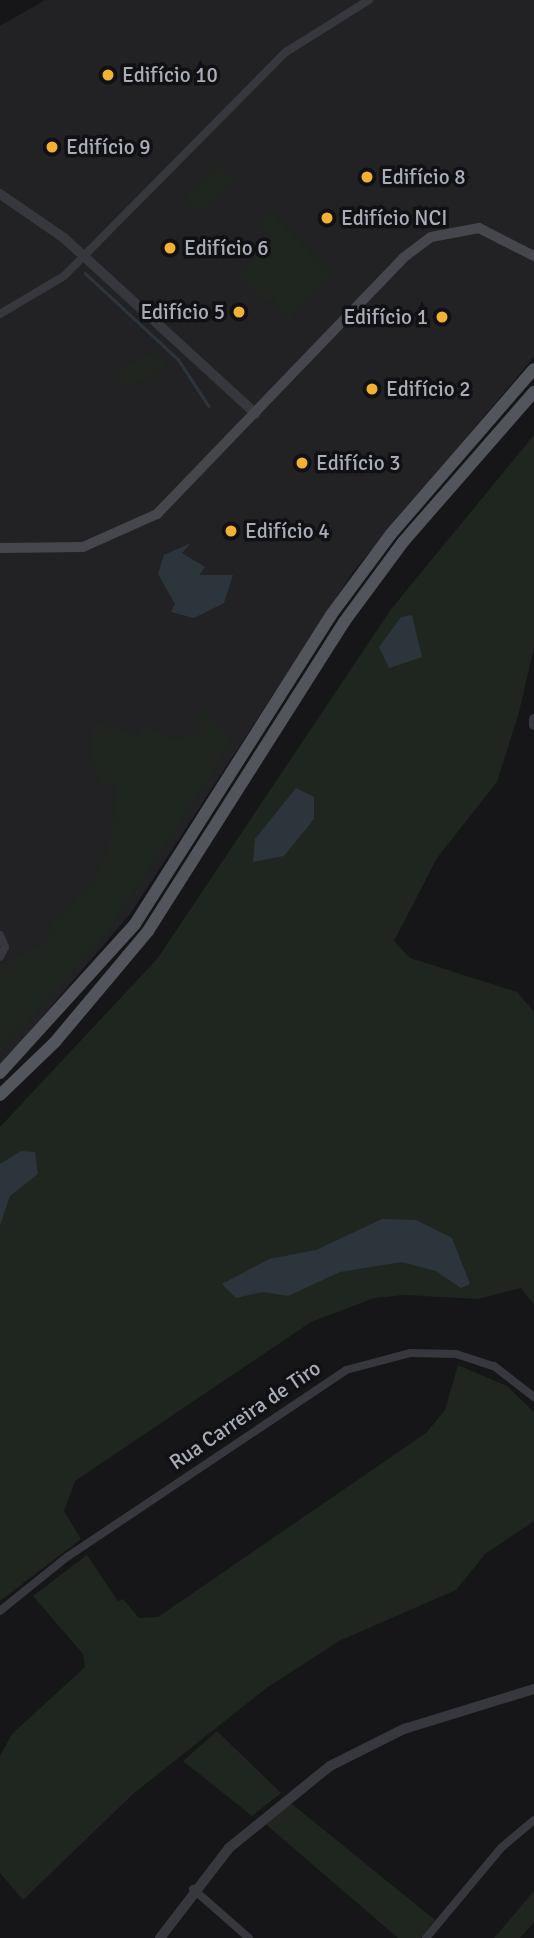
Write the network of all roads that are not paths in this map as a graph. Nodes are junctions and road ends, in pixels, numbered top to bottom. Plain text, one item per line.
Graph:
1 (369, 0) edge
2 (0, 194) edge
3 (84, 256) junction
4 (534, 256) edge
5 (0, 314) edge
6 (534, 369) edge
7 (534, 392) edge
8 (256, 414) junction
9 (0, 548) edge
10 (534, 719) edge
11 (534, 726) edge
12 (0, 935) edge
13 (0, 957) edge
14 (0, 1073) edge
15 (0, 1096) edge
16 (534, 1396) edge
17 (0, 1611) edge
18 (534, 1689) edge
19 (534, 1821) edge
20 (193, 1889) junction
21 (160, 1938) edge
22 (248, 1938) edge
23 (426, 1938) edge

1 - 3 street
2 - 3 street
3 - 5 street
3 - 8 street
4 - 8 main road
6 - 14 main road
7 - 15 main road
8 - 9 main road
10 - 11 street
12 - 13 street
16 - 17 street, Rua Carreira de Tiro
18 - 20 street
19 - 23 street
20 - 21 street
20 - 22 street

